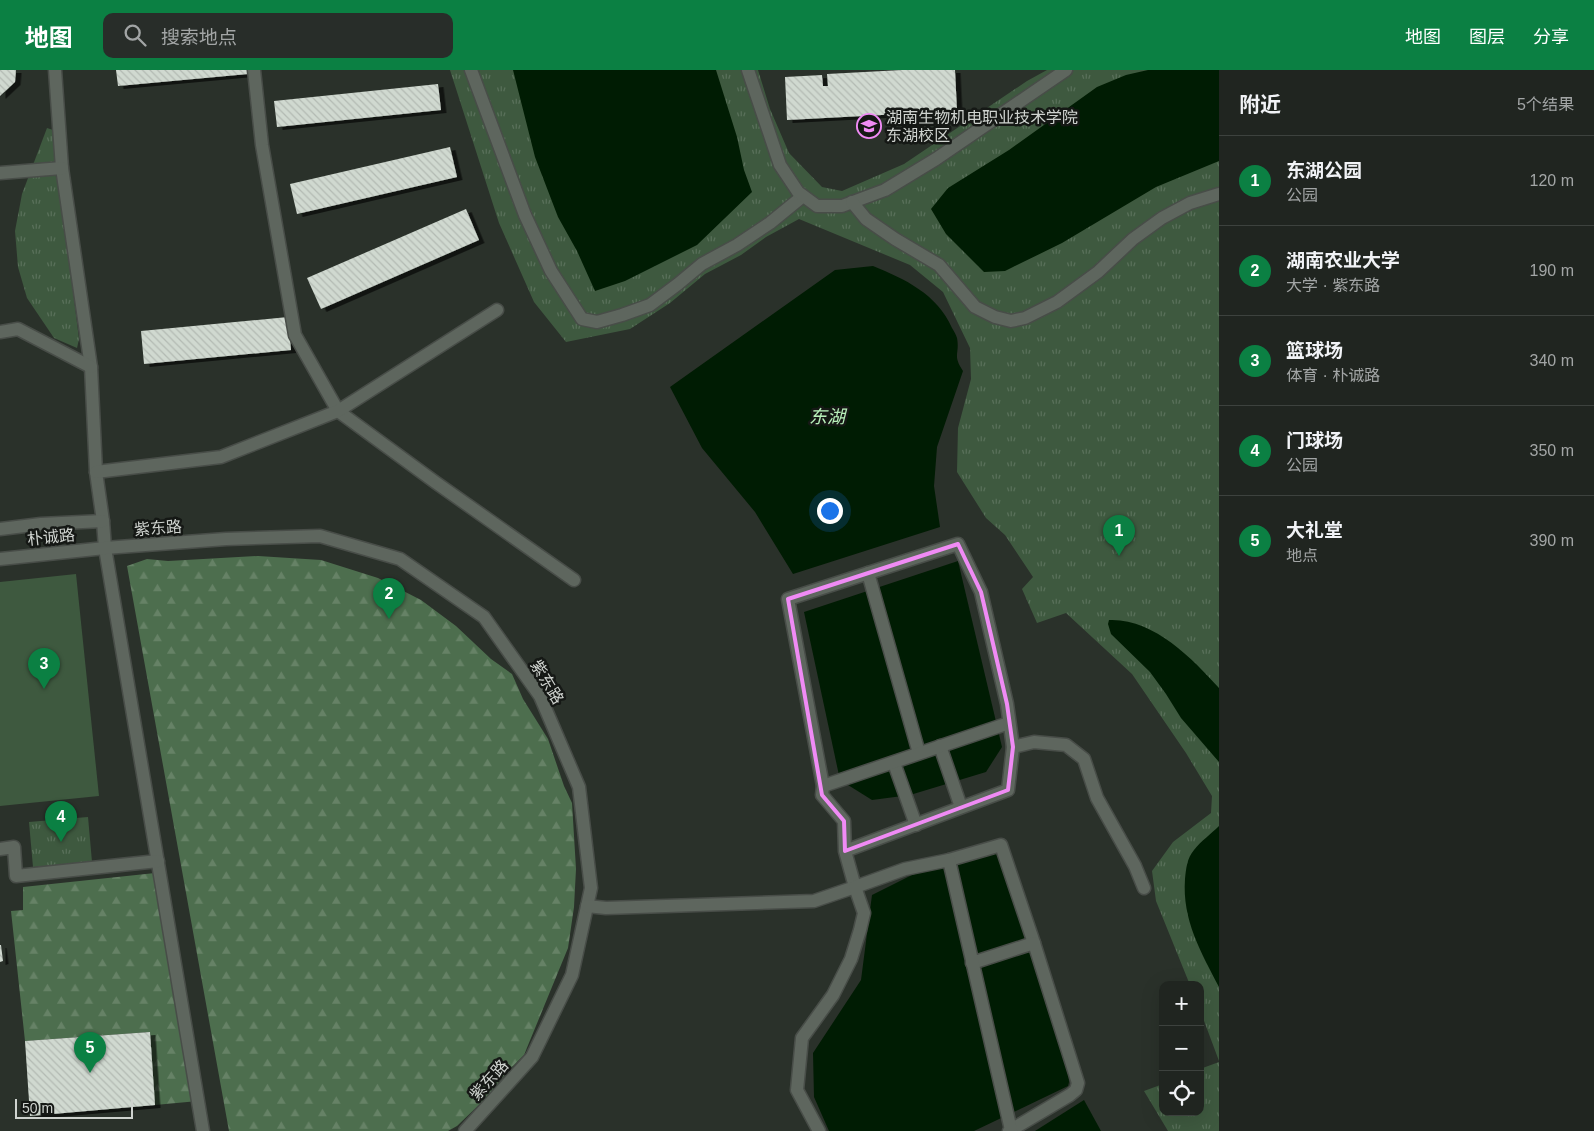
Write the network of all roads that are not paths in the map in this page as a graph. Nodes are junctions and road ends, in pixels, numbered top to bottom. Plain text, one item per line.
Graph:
1 (55, 70) edge
2 (254, 70) edge
3 (471, 70) edge
4 (748, 70) edge
5 (1066, 70) edge
6 (62, 168) junction
7 (0, 173) edge
8 (1219, 194) edge
9 (803, 196) junction
10 (852, 202) junction
11 (497, 310) dead end
12 (0, 332) edge
13 (91, 367) junction
14 (338, 411) junction
15 (96, 472) junction
16 (103, 521) junction
17 (0, 529) edge
18 (105, 548) junction
19 (0, 559) edge
20 (870, 578) junction
21 (574, 580) dead end
22 (1005, 724) junction
23 (940, 746) junction
24 (1013, 747) junction
25 (919, 753) junction
26 (894, 762) junction
27 (828, 784) junction
28 (961, 807) junction
29 (916, 825) junction
30 (0, 849) edge
31 (845, 851) junction
32 (949, 860) junction
33 (158, 861) junction
34 (855, 887) junction
35 (1144, 888) dead end
36 (587, 906) junction
37 (1034, 943) junction
38 (972, 963) junction
39 (1009, 1127) edge
40 (203, 1131) edge
41 (465, 1131) edge
42 (819, 1131) edge

1 - 6 street
2 - 14 street
3 - 9 street
4 - 9 street
5 - 10 street
6 - 7 street
6 - 13 street
8 - 10 street
9 - 10 street
11 - 14 street
12 - 13 street
13 - 15 street
14 - 15 street
14 - 21 street
15 - 16 street
16 - 17 street
16 - 18 street
18 - 19 street, 朴诚路
18 - 33 street
18 - 36 street, 紫东路
20 - 22 street
20 - 25 street
20 - 27 street
22 - 23 street
22 - 24 street
23 - 25 street
23 - 28 street
24 - 28 street
24 - 35 street
25 - 26 street
26 - 27 street
26 - 29 street
27 - 31 street
28 - 29 street
29 - 31 street
30 - 33 street
31 - 34 street
32 - 34 street
32 - 37 street
32 - 38 street
33 - 40 street
34 - 36 street
34 - 42 street
36 - 41 street, 紫东路
37 - 38 street
37 - 39 street
38 - 39 street

